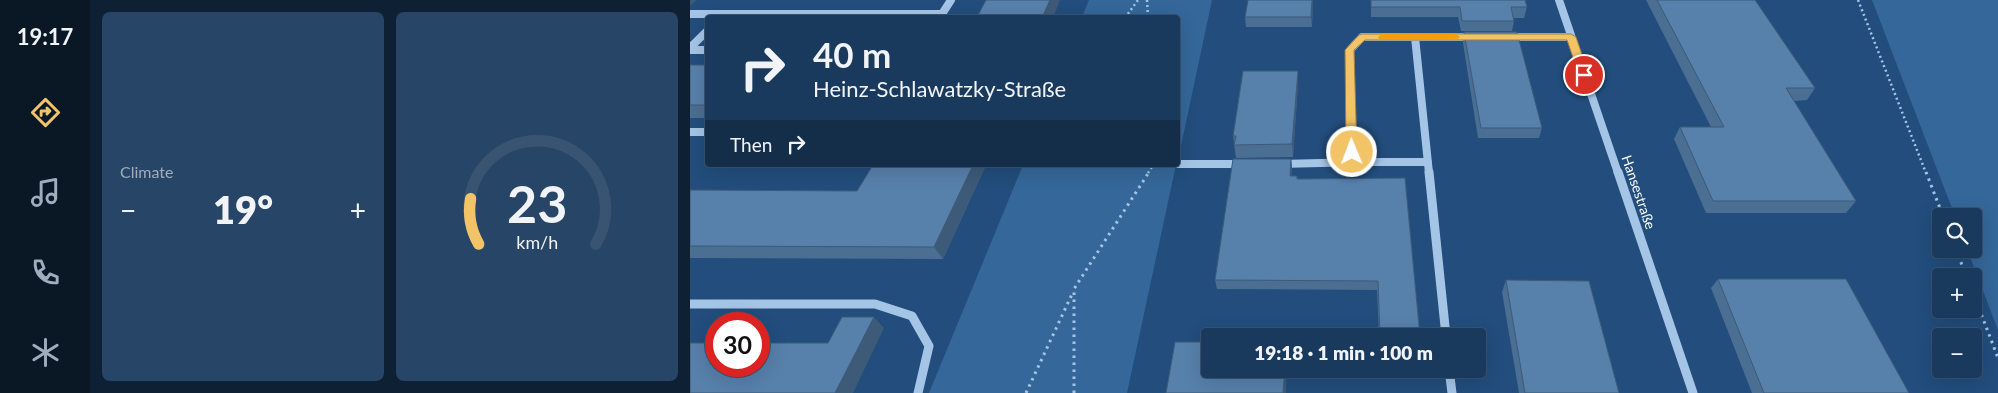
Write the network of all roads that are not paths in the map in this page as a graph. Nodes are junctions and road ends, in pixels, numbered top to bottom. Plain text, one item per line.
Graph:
1 (951, 0) edge
2 (1558, 0) edge
3 (690, 14) edge
4 (706, 15) edge
5 (942, 15) edge
6 (705, 33) edge
7 (1415, 37) junction
8 (1483, 37) edge
9 (1493, 37) edge
10 (1571, 37) junction
11 (690, 49) edge
12 (705, 50) edge
13 (690, 132) edge
14 (705, 132) edge
15 (1362, 162) junction
16 (1428, 162) junction
17 (1180, 164) edge
18 (1256, 164) edge
19 (1275, 164) edge
20 (690, 304) edge
21 (1445, 328) edge
22 (1450, 378) edge
23 (918, 393) edge
24 (1452, 393) edge
25 (1693, 393) edge

1 - 5 street
2 - 10 street, Hansestraße
3 - 4 street
6 - 11 street
7 - 8 street
7 - 15 street
7 - 16 street
9 - 10 street
10 - 25 street, Hansestraße
11 - 12 street
13 - 14 street
15 - 16 street
15 - 19 street
16 - 21 street
17 - 18 street
20 - 23 street
22 - 24 street

